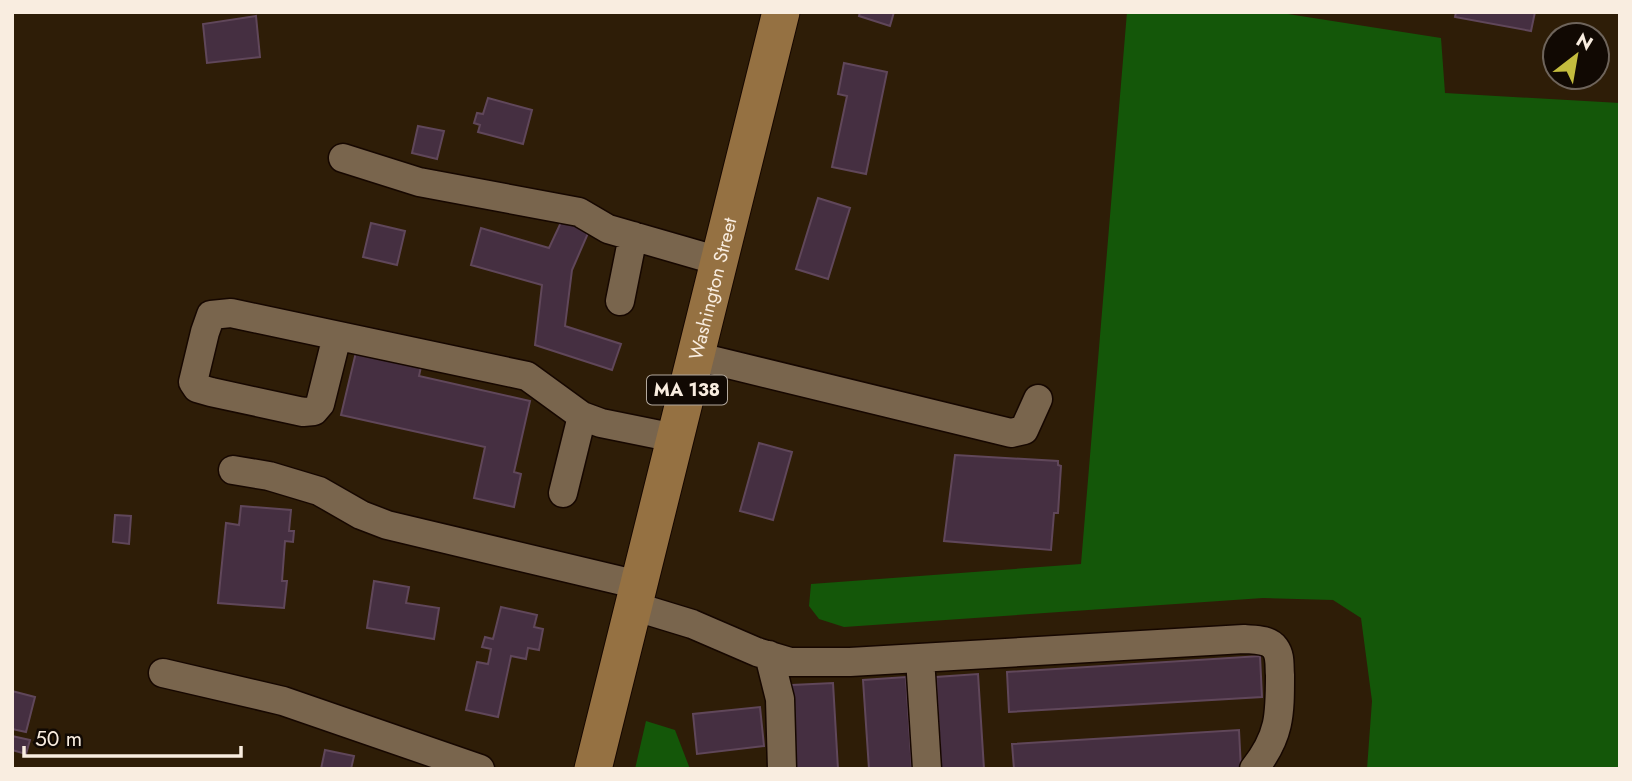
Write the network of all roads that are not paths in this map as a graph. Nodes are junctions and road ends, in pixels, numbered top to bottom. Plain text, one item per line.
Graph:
1 (781, 12) edge
2 (343, 158) dead end
3 (633, 236) junction
4 (719, 261) junction
5 (620, 301) dead end
6 (337, 336) junction
7 (695, 356) junction
8 (1038, 399) dead end
9 (582, 416) junction
10 (675, 438) junction
11 (233, 470) dead end
12 (562, 493) dead end
13 (636, 596) junction
14 (769, 655) junction
15 (920, 658) junction
16 (163, 673) dead end
17 (480, 769) edge
18 (593, 769) edge
19 (782, 769) edge
20 (927, 769) edge
21 (1254, 769) edge

1 - 4 main road, Washington Street / MA 138
2 - 3 lane
3 - 4 lane
3 - 5 lane
4 - 7 main road, Washington Street / MA 138
6 - 6 lane
6 - 9 lane
7 - 8 lane
7 - 10 main road, Washington Street / MA 138
9 - 10 lane
9 - 12 lane
10 - 13 main road, Washington Street / MA 138
11 - 13 lane
13 - 14 lane
13 - 18 main road, Washington Street / MA 138
14 - 15 lane
14 - 19 lane
15 - 20 lane
15 - 21 lane
16 - 17 lane

